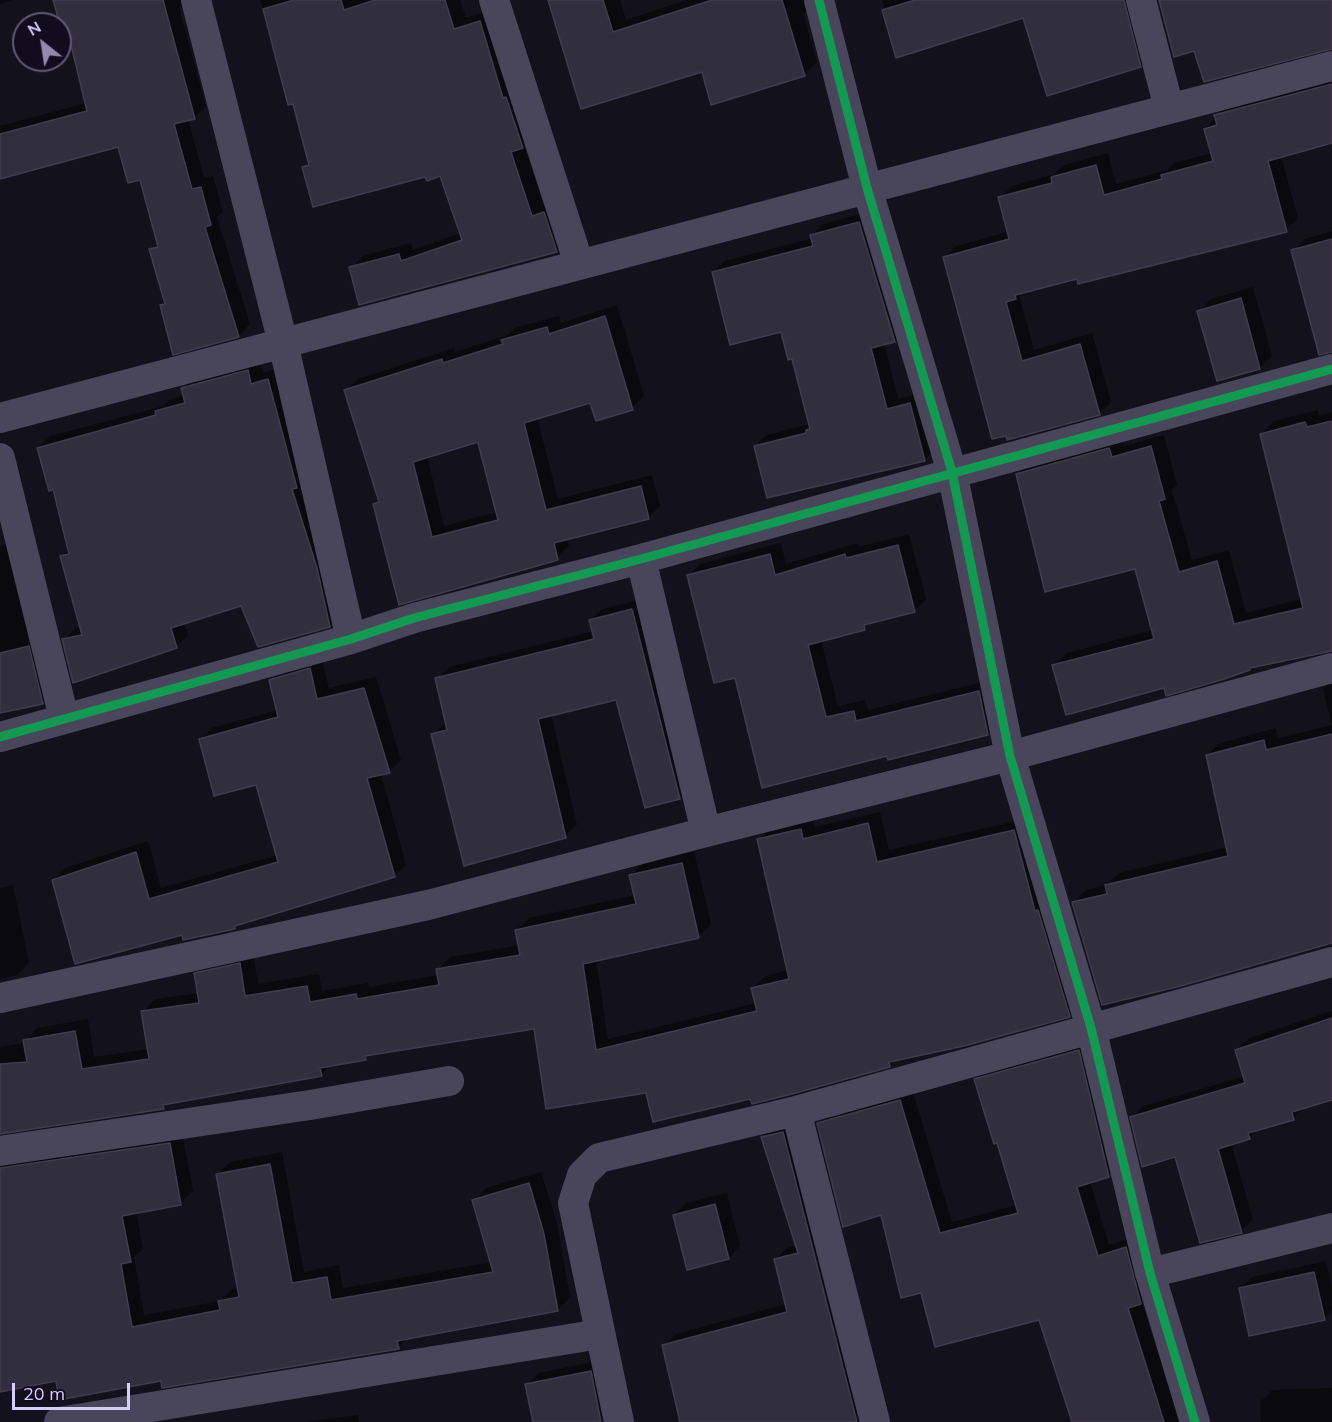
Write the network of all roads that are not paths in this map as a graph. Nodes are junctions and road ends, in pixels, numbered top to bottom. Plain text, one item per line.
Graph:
1 (196, 0) edge
2 (494, 0) edge
3 (819, 0) edge
4 (1141, 0) edge
5 (1332, 66) edge
6 (1169, 108) junction
7 (867, 188) junction
8 (579, 264) junction
9 (283, 343) junction
10 (1332, 369) edge
11 (0, 417) edge
12 (0, 458) edge
13 (952, 472) junction
14 (640, 559) junction
15 (351, 639) junction
16 (1332, 668) edge
17 (64, 718) junction
18 (0, 737) edge
19 (1011, 756) junction
20 (706, 832) junction
21 (1332, 962) edge
22 (0, 998) edge
23 (1091, 1028) junction
24 (449, 1081) dead end
25 (796, 1111) junction
26 (0, 1151) edge
27 (1332, 1228) edge
28 (1150, 1273) junction
29 (600, 1334) junction
30 (59, 1422) edge
31 (619, 1422) edge
32 (875, 1422) edge
33 (1195, 1422) edge

1 - 9 street
2 - 8 street
3 - 7 street
4 - 6 street
5 - 6 street
6 - 7 street
7 - 8 street
7 - 13 street
8 - 9 street
9 - 11 street
9 - 15 street
10 - 13 street
12 - 17 street
13 - 14 street
13 - 19 street
14 - 15 street
14 - 20 street
15 - 17 street
16 - 19 street
17 - 18 street
19 - 20 street
19 - 23 street
20 - 22 street
21 - 23 street
23 - 25 street
23 - 28 street
24 - 26 street
25 - 29 street
25 - 32 street
27 - 28 street
28 - 33 street
29 - 30 street
29 - 31 street

